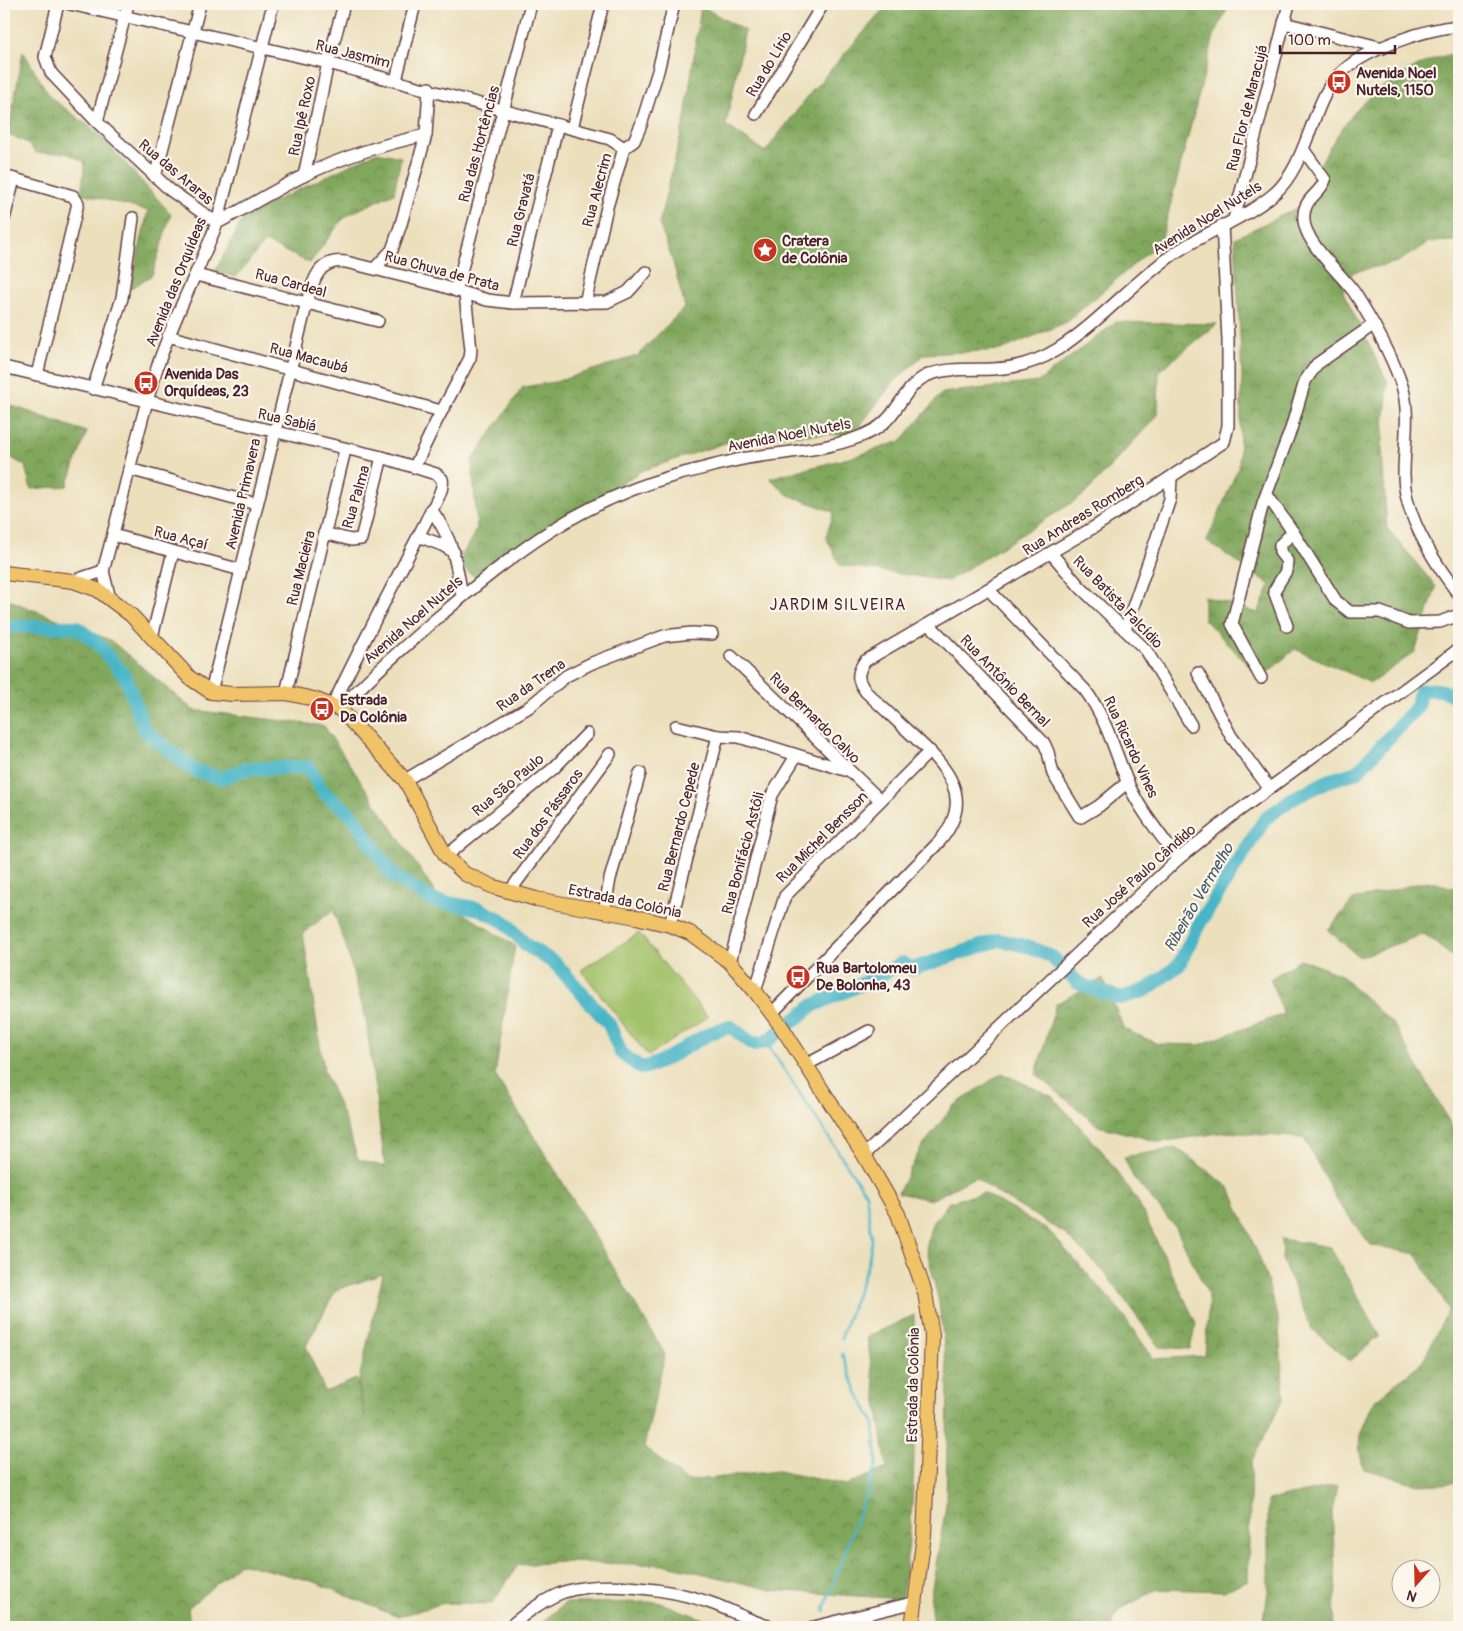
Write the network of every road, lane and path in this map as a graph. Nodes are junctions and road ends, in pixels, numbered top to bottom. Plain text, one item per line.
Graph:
1 (58, 4) edge
2 (70, 4) edge
3 (128, 4) edge
4 (200, 4) edge
5 (273, 4) edge
6 (344, 4) edge
7 (415, 4) edge
8 (532, 4) edge
9 (603, 4) edge
10 (674, 4) edge
11 (820, 4) edge
12 (1289, 4) edge
13 (124, 18) junction
14 (1284, 23) junction
15 (1459, 26) edge
16 (192, 33) junction
17 (262, 48) junction
18 (1384, 48) junction
19 (328, 63) junction
20 (396, 80) junction
21 (429, 88) junction
22 (504, 110) junction
23 (756, 114) dead end
24 (97, 122) junction
25 (558, 124) junction
26 (572, 128) junction
27 (426, 135) junction
28 (624, 148) junction
29 (1303, 149) junction
30 (304, 176) junction
31 (9, 177) edge
32 (155, 177) junction
33 (133, 218) dead end
34 (4, 219) edge
35 (1234, 219) junction
36 (217, 223) junction
37 (1222, 225) junction
38 (375, 268) junction
39 (646, 272) dead end
40 (196, 275) junction
41 (316, 276) joint
42 (460, 293) junction
43 (307, 302) junction
44 (513, 303) junction
45 (585, 303) junction
46 (378, 321) dead end
47 (1373, 325) junction
48 (168, 336) junction
49 (4, 368) edge
50 (289, 368) junction
51 (37, 375) junction
52 (94, 389) junction
53 (148, 402) junction
54 (441, 411) junction
55 (273, 432) junction
56 (345, 450) junction
57 (382, 457) junction
58 (415, 466) junction
59 (129, 470) junction
60 (1171, 478) junction
61 (1267, 495) junction
62 (256, 504) junction
63 (431, 510) junction
64 (1293, 532) junction
65 (324, 533) junction
66 (113, 536) junction
67 (418, 536) junction
68 (173, 552) junction
69 (454, 552) junction
70 (1051, 553) junction
71 (241, 570) junction
72 (103, 571) junction
73 (4, 573) edge
74 (73, 581) junction
75 (988, 589) junction
76 (1458, 592) edge
77 (462, 596) junction
78 (110, 599) junction
79 (1459, 615) edge
80 (929, 624) junction
81 (1287, 626) dead end
82 (1125, 630) junction
83 (712, 634) dead end
84 (152, 637) junction
85 (1459, 649) edge
86 (731, 656) dead end
87 (1198, 673) dead end
88 (1261, 678) dead end
89 (211, 692) junction
90 (286, 693) junction
91 (336, 707) junction
92 (1191, 725) dead end
93 (676, 726) dead end
94 (587, 734) dead end
95 (718, 736) junction
96 (930, 751) junction
97 (610, 754) dead end
98 (796, 756) junction
99 (847, 771) junction
100 (640, 773) dead end
101 (406, 780) junction
102 (1128, 782) junction
103 (1269, 788) junction
104 (880, 800) junction
105 (446, 856) junction
106 (1178, 859) junction
107 (510, 891) junction
108 (604, 912) junction
109 (670, 925) junction
110 (730, 962) junction
111 (755, 990) junction
112 (772, 1013) junction
113 (869, 1031) dead end
114 (806, 1065) junction
115 (864, 1155) junction
116 (916, 1602) junction
117 (509, 1627) edge
118 (772, 1627) edge
119 (814, 1627) edge
120 (912, 1627) edge

1 - 24 street, Rua das Araras
2 - 13 street, Rua Jasmim
3 - 13 street
4 - 16 street
5 - 17 street, Avenida das Orquídeas
6 - 19 street, Rua Ipê Roxo
7 - 20 street
8 - 22 street, Rua das Hortências
9 - 26 street
10 - 28 street, Rua Alecrim
11 - 23 street, Rua do Lírio
12 - 14 street, Rua Flor de Maracujá
13 - 16 street, Rua Jasmim
13 - 24 street
14 - 18 street
14 - 35 street, Rua Flor de Maracujá
15 - 18 street, Avenida Noel Nutels
16 - 17 street, Rua Jasmim
16 - 32 street
17 - 19 street, Rua Jasmim
17 - 36 street, Avenida das Orquídeas
18 - 29 street, Avenida Noel Nutels
19 - 20 street, Rua Jasmim
19 - 30 street, Rua Ipê Roxo
20 - 21 street, Rua Jasmim
21 - 22 street, Rua Jasmim
21 - 27 street
22 - 25 street, Rua Jasmim
22 - 42 street, Rua das Hortências
24 - 32 street, Rua das Araras
25 - 26 street, Rua Jasmim
25 - 44 street, Rua Gravatá
26 - 28 street, Rua Jasmim
27 - 30 street, Rua das Araras
27 - 38 street
28 - 45 street, Rua Alecrim
29 - 35 street, Avenida Noel Nutels
29 - 47 street
30 - 36 street, Rua das Araras
31 - 34 street
31 - 51 street
32 - 36 street, Rua das Araras
33 - 52 street
35 - 37 street, Avenida Noel Nutels
36 - 40 street, Avenida das Orquídeas
37 - 60 street, Rua Andreas Romberg
37 - 77 street, Avenida Noel Nutels
38 - 41 street, Rua Chuva de Prata
38 - 42 street, Rua Chuva de Prata
39 - 45 street, Rua Chuva de Prata
40 - 43 street, Rua Cardeal
40 - 48 street, Avenida das Orquídeas
41 - 43 street, Avenida Primavera
42 - 44 street, Rua Chuva de Prata
42 - 54 street
43 - 46 street, Rua Cardeal
43 - 50 street, Avenida Primavera
44 - 45 street, Rua Chuva de Prata
47 - 61 street
47 - 76 street
48 - 50 street, Rua Macaubá
48 - 53 street, Avenida das Orquídeas
49 - 51 street, Rua Sabiá
50 - 54 street, Rua Macaubá
50 - 55 street, Avenida Primavera
51 - 52 street, Rua Sabiá
52 - 53 street, Rua Sabiá
53 - 55 street, Rua Sabiá
53 - 59 street, Avenida das Orquídeas
54 - 58 street
55 - 56 street, Rua Sabiá
55 - 62 street, Avenida Primavera
56 - 57 street, Rua Sabiá
56 - 65 street, Rua Macieira
57 - 58 street, Rua Sabiá
57 - 65 street, Rua Palma
58 - 63 street, Rua Sabiá
59 - 62 street
59 - 66 street, Avenida das Orquídeas
60 - 70 street, Rua Andreas Romberg
60 - 82 street
61 - 64 street
61 - 88 street
62 - 71 street, Avenida Primavera
63 - 67 street
63 - 69 street
64 - 79 street
64 - 81 street
65 - 90 street, Rua Macieira
66 - 68 street, Rua Açaí
66 - 72 street, Avenida das Orquídeas
67 - 69 street
67 - 91 street
68 - 71 street, Rua Açaí
68 - 84 street
69 - 77 street
70 - 75 street, Rua Andreas Romberg
70 - 82 street, Rua Batista Falcídio
71 - 89 street, Avenida Primavera
72 - 74 street
72 - 78 street
73 - 74 main road
74 - 78 main road
75 - 80 street, Rua Andreas Romberg
75 - 102 street, Rua Ricardo Vines
77 - 91 street, Avenida Noel Nutels
78 - 84 main road
80 - 96 street, Rua Andreas Romberg
80 - 102 street, Rua Antônio Bernal
82 - 92 street, Rua Batista Falcídio
83 - 101 street, Rua da Trena
84 - 89 main road
85 - 103 street, Rua José Paulo Cândido
86 - 99 street, Rua Bernardo Calvo
87 - 103 street
89 - 90 main road
90 - 91 main road
91 - 101 main road, Estrada da Colônia
93 - 95 street
94 - 105 street, Rua São Paulo
95 - 98 street
95 - 109 street, Rua Bernardo Cepede
96 - 104 street, Rua Michel Bensson
96 - 112 street
97 - 107 street, Rua dos Pássaros
98 - 99 street
98 - 110 street, Rua Bonifácio Astôli
99 - 104 street, Rua Bernardo Calvo
100 - 108 street
101 - 105 main road, Estrada da Colônia
102 - 106 street, Rua Ricardo Vines
103 - 106 street, Rua José Paulo Cândido
104 - 111 street, Rua Michel Bensson
105 - 107 main road, Estrada da Colônia
106 - 115 street, Rua José Paulo Cândido
107 - 108 main road, Estrada da Colônia
108 - 109 main road, Estrada da Colônia
109 - 110 main road, Estrada da Colônia
110 - 111 main road, Estrada da Colônia
111 - 112 main road, Estrada da Colônia
112 - 114 main road, Estrada da Colônia
113 - 114 street
114 - 115 main road, Estrada da Colônia
115 - 116 main road, Estrada da Colônia
116 - 119 street
116 - 120 main road, Estrada da Colônia
117 - 118 street

